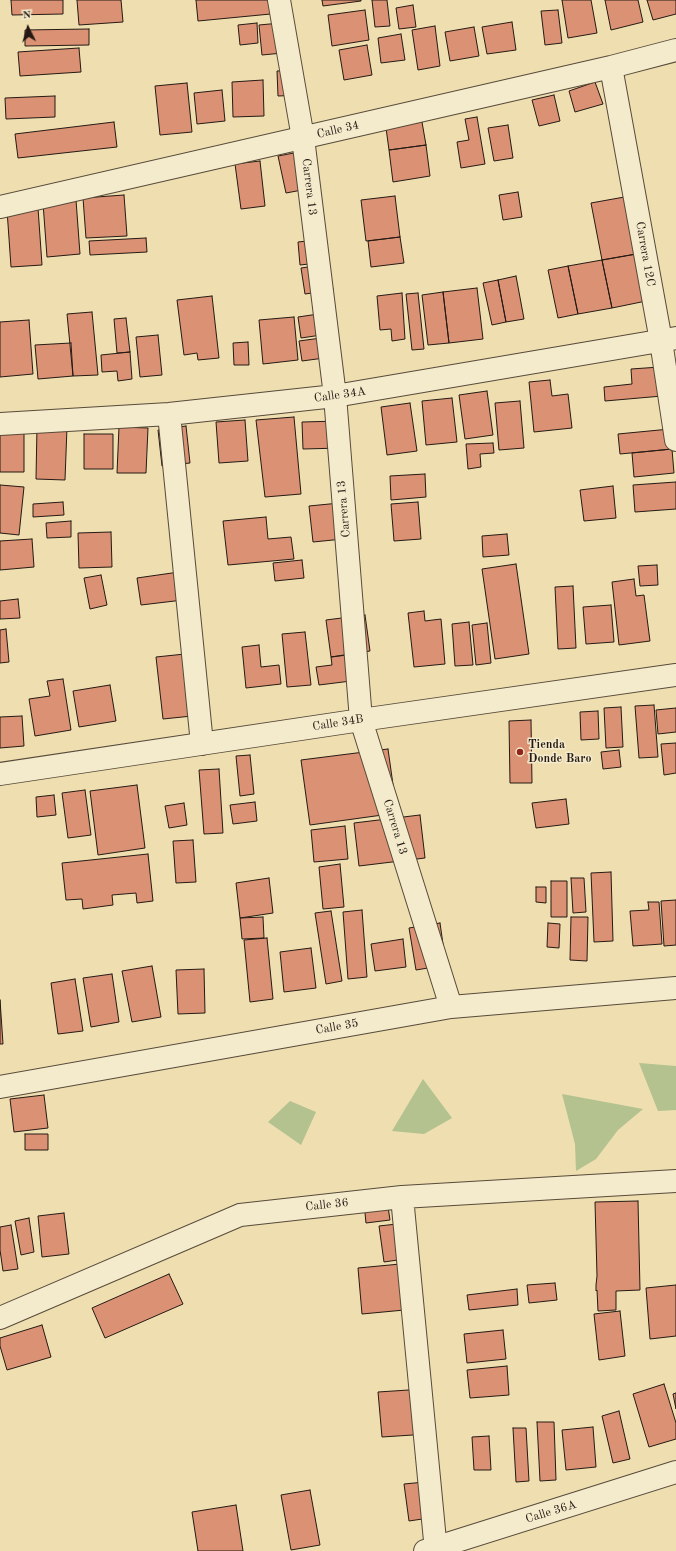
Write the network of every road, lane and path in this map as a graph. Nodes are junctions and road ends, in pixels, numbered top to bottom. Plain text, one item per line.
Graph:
1 (279, 0) edge
2 (676, 50) edge
3 (611, 67) junction
4 (303, 138) junction
5 (0, 207) edge
6 (669, 340) edge
7 (335, 396) junction
8 (169, 414) junction
9 (0, 424) edge
10 (676, 440) edge
11 (676, 675) edge
12 (361, 720) junction
13 (202, 744) junction
14 (0, 774) edge
15 (676, 988) edge
16 (451, 1007) junction
17 (0, 1087) edge
18 (676, 1181) edge
19 (402, 1197) junction
20 (0, 1318) edge
21 (676, 1472) edge
22 (433, 1550) edge

1 - 4 street, Carrera 13
2 - 3 street, Calle 34
3 - 4 street, Calle 34
3 - 6 street, Carrera 12C
4 - 5 street, Calle 34
4 - 7 street, Carrera 13
6 - 7 street, Calle 34A
6 - 10 street, Carrera 12C
7 - 8 street, Calle 34A
7 - 12 street, Carrera 13
8 - 9 street, Calle 34A
8 - 13 street
11 - 12 street, Calle 34B
12 - 13 street, Calle 34B
12 - 16 street, Carrera 13
13 - 14 street, Calle 34B
15 - 16 street, Calle 35
16 - 17 street, Calle 35
18 - 19 street, Calle 36
19 - 20 street, Calle 36
19 - 22 street
21 - 22 street, Calle 36A

